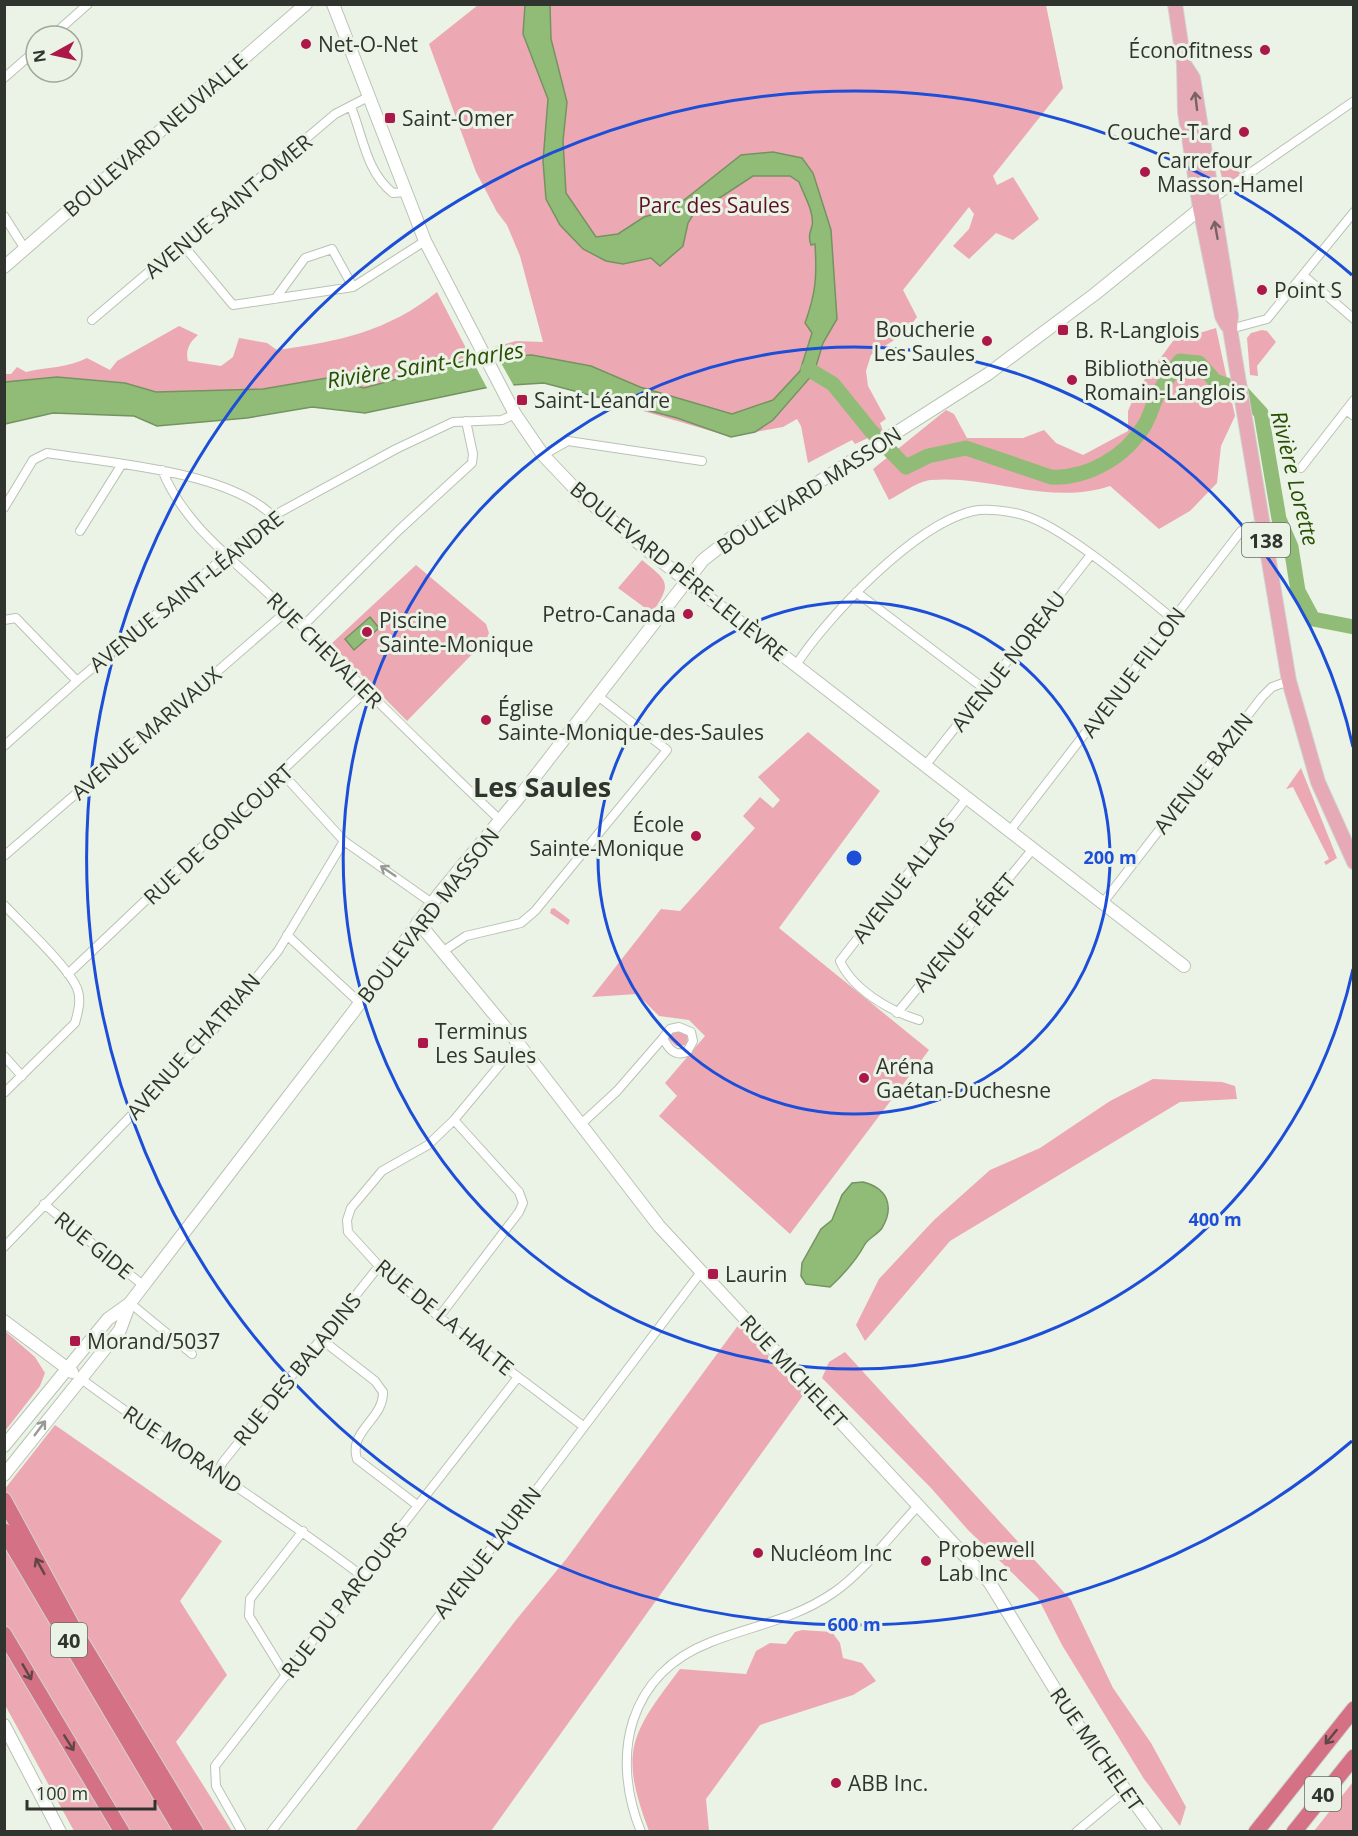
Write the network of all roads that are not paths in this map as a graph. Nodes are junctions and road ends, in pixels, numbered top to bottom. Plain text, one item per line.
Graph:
1 (88, 4) edge
2 (306, 4) edge
3 (333, 4) edge
4 (1175, 4) edge
5 (66, 24) edge
6 (24, 60) edge
7 (4, 78) edge
8 (368, 97) junction
9 (1353, 101) edge
10 (351, 107) junction
11 (405, 192) junction
12 (1206, 204) junction
13 (1353, 212) edge
14 (4, 216) edge
15 (425, 241) junction
16 (183, 245) junction
17 (25, 249) junction
18 (4, 267) edge
19 (1304, 276) junction
20 (353, 287) junction
21 (275, 299) junction
22 (1353, 319) edge
23 (92, 320) dead end
24 (1230, 329) junction
25 (1353, 400) edge
26 (1346, 410) junction
27 (515, 414) junction
28 (1353, 416) edge
29 (466, 421) junction
30 (543, 455) junction
31 (702, 461) dead end
32 (122, 464) junction
33 (1302, 468) dead end
34 (162, 470) junction
35 (4, 508) edge
36 (273, 516) junction
37 (1263, 523) junction
38 (80, 531) dead end
39 (226, 555) junction
40 (1090, 555) junction
41 (686, 581) junction
42 (856, 592) junction
43 (286, 611) junction
44 (1173, 619) junction
45 (4, 620) edge
46 (302, 627) junction
47 (796, 665) junction
48 (77, 681) junction
49 (1289, 681) junction
50 (986, 690) junction
51 (365, 692) junction
52 (598, 696) junction
53 (4, 746) edge
54 (925, 766) junction
55 (282, 773) junction
56 (966, 799) junction
57 (501, 821) junction
58 (1010, 832) junction
59 (344, 841) junction
60 (1032, 850) junction
61 (4, 856) edge
62 (1353, 862) edge
63 (432, 903) junction
64 (1102, 904) junction
65 (4, 905) edge
66 (418, 922) junction
67 (287, 935) junction
68 (442, 952) junction
69 (1184, 966) dead end
70 (68, 974) junction
71 (360, 1003) junction
72 (897, 1013) junction
73 (919, 1020) dead end
74 (663, 1038) dead end
75 (518, 1043) junction
76 (4, 1056) edge
77 (22, 1076) junction
78 (4, 1093) edge
79 (454, 1120) junction
80 (580, 1125) junction
81 (44, 1204) junction
82 (4, 1247) edge
83 (379, 1266) junction
84 (701, 1272) junction
85 (144, 1286) junction
86 (130, 1303) junction
87 (439, 1317) junction
88 (4, 1321) edge
89 (321, 1339) junction
90 (192, 1353) dead end
91 (67, 1368) junction
92 (518, 1377) junction
93 (80, 1378) junction
94 (584, 1426) junction
95 (4, 1446) edge
96 (216, 1474) junction
97 (4, 1475) edge
98 (6, 1503) edge
99 (417, 1505) junction
100 (919, 1505) junction
101 (4, 1531) edge
102 (303, 1531) junction
103 (362, 1576) junction
104 (4, 1634) edge
105 (78, 1636) junction
106 (286, 1676) junction
107 (1353, 1709) edge
108 (4, 1725) edge
109 (4, 1741) edge
110 (133, 1750) junction
111 (1353, 1757) edge
112 (1308, 1765) junction
113 (24, 1766) junction
114 (1124, 1792) junction
115 (60, 1832) edge
116 (122, 1832) edge
117 (182, 1832) edge
118 (195, 1832) edge
119 (243, 1832) edge
120 (271, 1832) edge
121 (641, 1832) edge
122 (1076, 1832) edge
123 (1156, 1832) edge
124 (1246, 1832) edge
125 (1256, 1832) edge
126 (1294, 1832) edge

1 - 5 street
2 - 17 main road, BOULEVARD NEUVIALLE
3 - 8 main road, BOULEVARD PÈRE-LELIÈVRE
4 - 12 main road, 138
6 - 7 street
8 - 10 street, AVENUE SAINT-OMER
8 - 11 main road, BOULEVARD PÈRE-LELIÈVRE
9 - 12 street, BOULEVARD MASSON
10 - 11 street
10 - 16 street, AVENUE SAINT-OMER
11 - 15 main road, BOULEVARD PÈRE-LELIÈVRE
12 - 24 main road, 138
12 - 41 main road, BOULEVARD MASSON
13 - 19 street
14 - 17 street
15 - 20 street
15 - 27 main road, BOULEVARD PÈRE-LELIÈVRE
16 - 21 street
16 - 23 street, AVENUE SAINT-OMER
17 - 18 main road, BOULEVARD NEUVIALLE
19 - 22 street
19 - 24 street
20 - 21 street
20 - 21 street
24 - 37 main road, 138
25 - 26 street
26 - 28 street
26 - 33 street
27 - 29 street, AVENUE SAINT-LÉANDRE
27 - 30 main road, BOULEVARD PÈRE-LELIÈVRE
29 - 36 street, AVENUE SAINT-LÉANDRE
29 - 46 street
30 - 31 street
30 - 41 main road, BOULEVARD PÈRE-LELIÈVRE
32 - 34 street
32 - 35 street
32 - 38 street
34 - 36 street
34 - 39 street, RUE CHEVALIER
36 - 39 street, AVENUE SAINT-LÉANDRE
37 - 44 street, AVENUE FILLON
37 - 49 main road, 138
39 - 43 street, RUE CHEVALIER
39 - 48 street, AVENUE SAINT-LÉANDRE
40 - 42 street
40 - 44 street
40 - 50 street, AVENUE NOREAU
41 - 47 main road, BOULEVARD PÈRE-LELIÈVRE
41 - 52 main road, BOULEVARD MASSON
42 - 47 street
42 - 50 street
43 - 46 street, RUE CHEVALIER
43 - 61 street, AVENUE MARIVAUX
44 - 58 street, AVENUE FILLON
45 - 48 street
46 - 51 street, RUE CHEVALIER
47 - 54 main road, BOULEVARD PÈRE-LELIÈVRE
48 - 53 street, AVENUE SAINT-LÉANDRE
49 - 62 main road, 138
49 - 64 street, AVENUE BAZIN
50 - 54 street, AVENUE NOREAU
51 - 55 street, RUE DE GONCOURT
51 - 57 street, RUE CHEVALIER
52 - 57 main road, BOULEVARD MASSON
52 - 68 street
54 - 56 main road, BOULEVARD PÈRE-LELIÈVRE
55 - 59 street
55 - 70 street, RUE DE GONCOURT
56 - 58 main road, BOULEVARD PÈRE-LELIÈVRE
56 - 72 street, AVENUE ALLAIS
57 - 63 main road, BOULEVARD MASSON
58 - 60 main road, BOULEVARD PÈRE-LELIÈVRE
63 -> 59 street
59 - 67 street, AVENUE CHATRIAN
60 - 64 main road, BOULEVARD PÈRE-LELIÈVRE
60 - 72 street, AVENUE PÉRET
63 - 66 main road, BOULEVARD MASSON
64 - 69 main road, BOULEVARD PÈRE-LELIÈVRE
65 - 70 street
66 - 68 main road, RUE MICHELET
66 - 71 main road, BOULEVARD MASSON
67 - 71 street
67 - 81 street, AVENUE CHATRIAN
68 - 75 main road, RUE MICHELET
70 - 77 street
71 - 85 main road, BOULEVARD MASSON
72 - 73 street
74 - 80 street
75 - 79 street, RUE DE LA HALTE
75 - 80 main road, RUE MICHELET
76 - 77 street
77 - 78 street
79 - 83 street, RUE DE LA HALTE
79 - 87 street
80 - 84 main road, RUE MICHELET
81 - 82 street, AVENUE CHATRIAN
81 - 85 street, RUE GIDE
83 - 87 street, RUE DE LA HALTE
83 - 89 street, RUE DES BALADINS
84 - 94 street, AVENUE LAURIN
84 - 100 main road, RUE MICHELET
85 - 86 main road, BOULEVARD MASSON
86 - 90 street
86 - 91 main road, BOULEVARD MASSON
86 - 93 main road, BOULEVARD MASSON
87 - 92 street, RUE DE LA HALTE
88 - 91 main road, RUE MORAND
89 - 96 street, RUE DES BALADINS
89 - 99 street
91 - 93 main road, RUE MORAND
91 - 95 main road, BOULEVARD MASSON
92 - 94 street, RUE DE LA HALTE
92 - 99 street, RUE DU PARCOURS
93 - 96 street, RUE MORAND
97 -> 93 main road, BOULEVARD MASSON
94 - 120 street, AVENUE LAURIN
96 - 102 street, RUE MORAND
105 -> 98 highway
99 - 103 street, RUE DU PARCOURS
100 - 114 main road, RUE MICHELET
100 - 121 street
101 - 110 highway, 40
102 - 103 street, RUE MORAND
102 - 106 street
103 - 106 street, RUE DU PARCOURS
104 -> 116 highway, 40
105 - 110 highway
105 - 118 highway
106 - 119 street, RUE DU PARCOURS
107 -> 112 highway, 40
108 - 113 main road
109 - 113 main road
110 - 117 highway, 40
111 - 126 highway, 40
112 - 124 highway
112 - 125 highway, 40
113 - 115 main road
114 - 122 street
114 - 123 main road, RUE MICHELET

